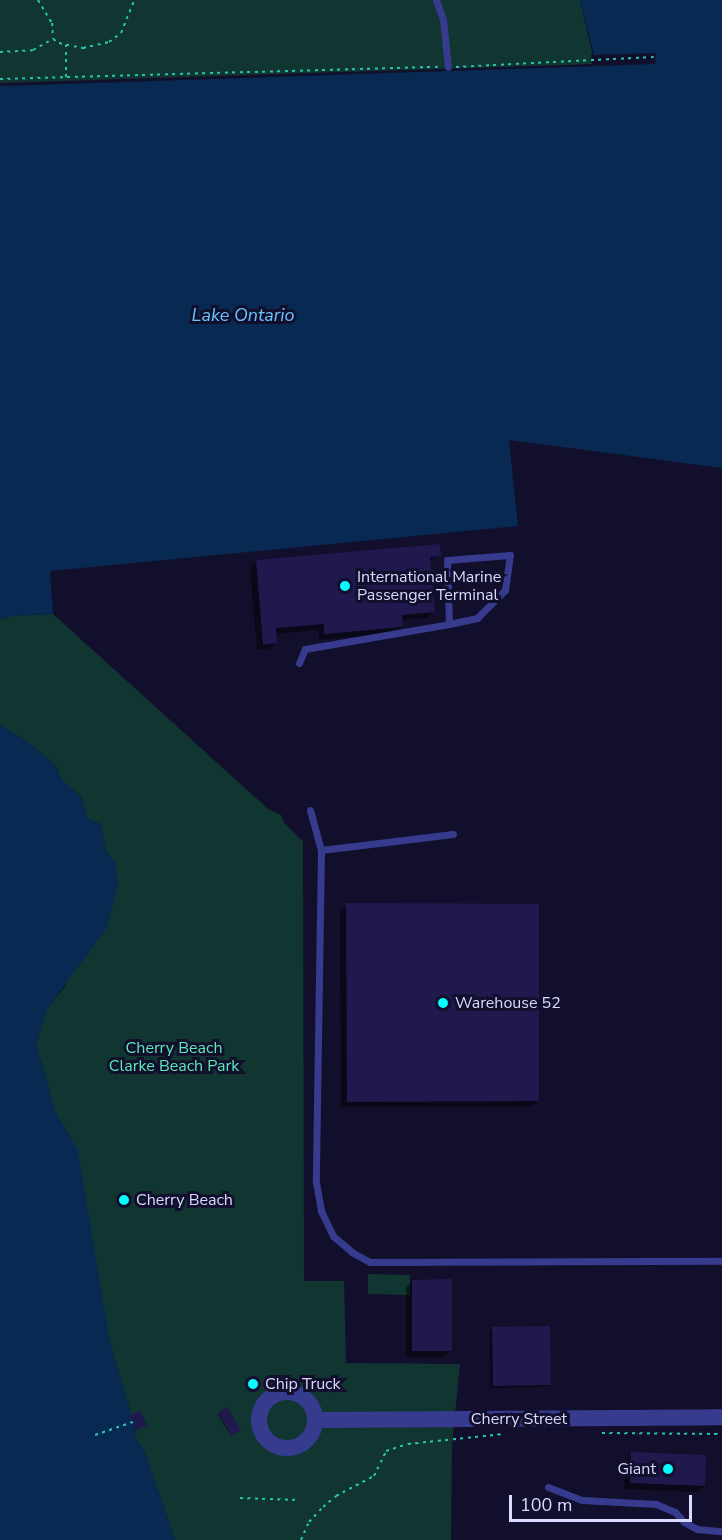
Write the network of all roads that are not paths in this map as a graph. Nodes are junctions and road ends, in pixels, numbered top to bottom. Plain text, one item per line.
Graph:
1 (436, 0) edge
2 (448, 67) road end
3 (449, 624) junction
4 (299, 663) dead end
5 (310, 810) dead end
6 (453, 834) dead end
7 (321, 850) junction
8 (722, 1261) edge
9 (722, 1417) edge
10 (315, 1420) dead end
11 (548, 1487) dead end
12 (722, 1532) edge

1 - 2 lane
3 - 3 lane
3 - 4 lane
5 - 7 lane
6 - 7 lane
7 - 8 lane
9 - 10 street, Cherry Street
11 - 12 lane

